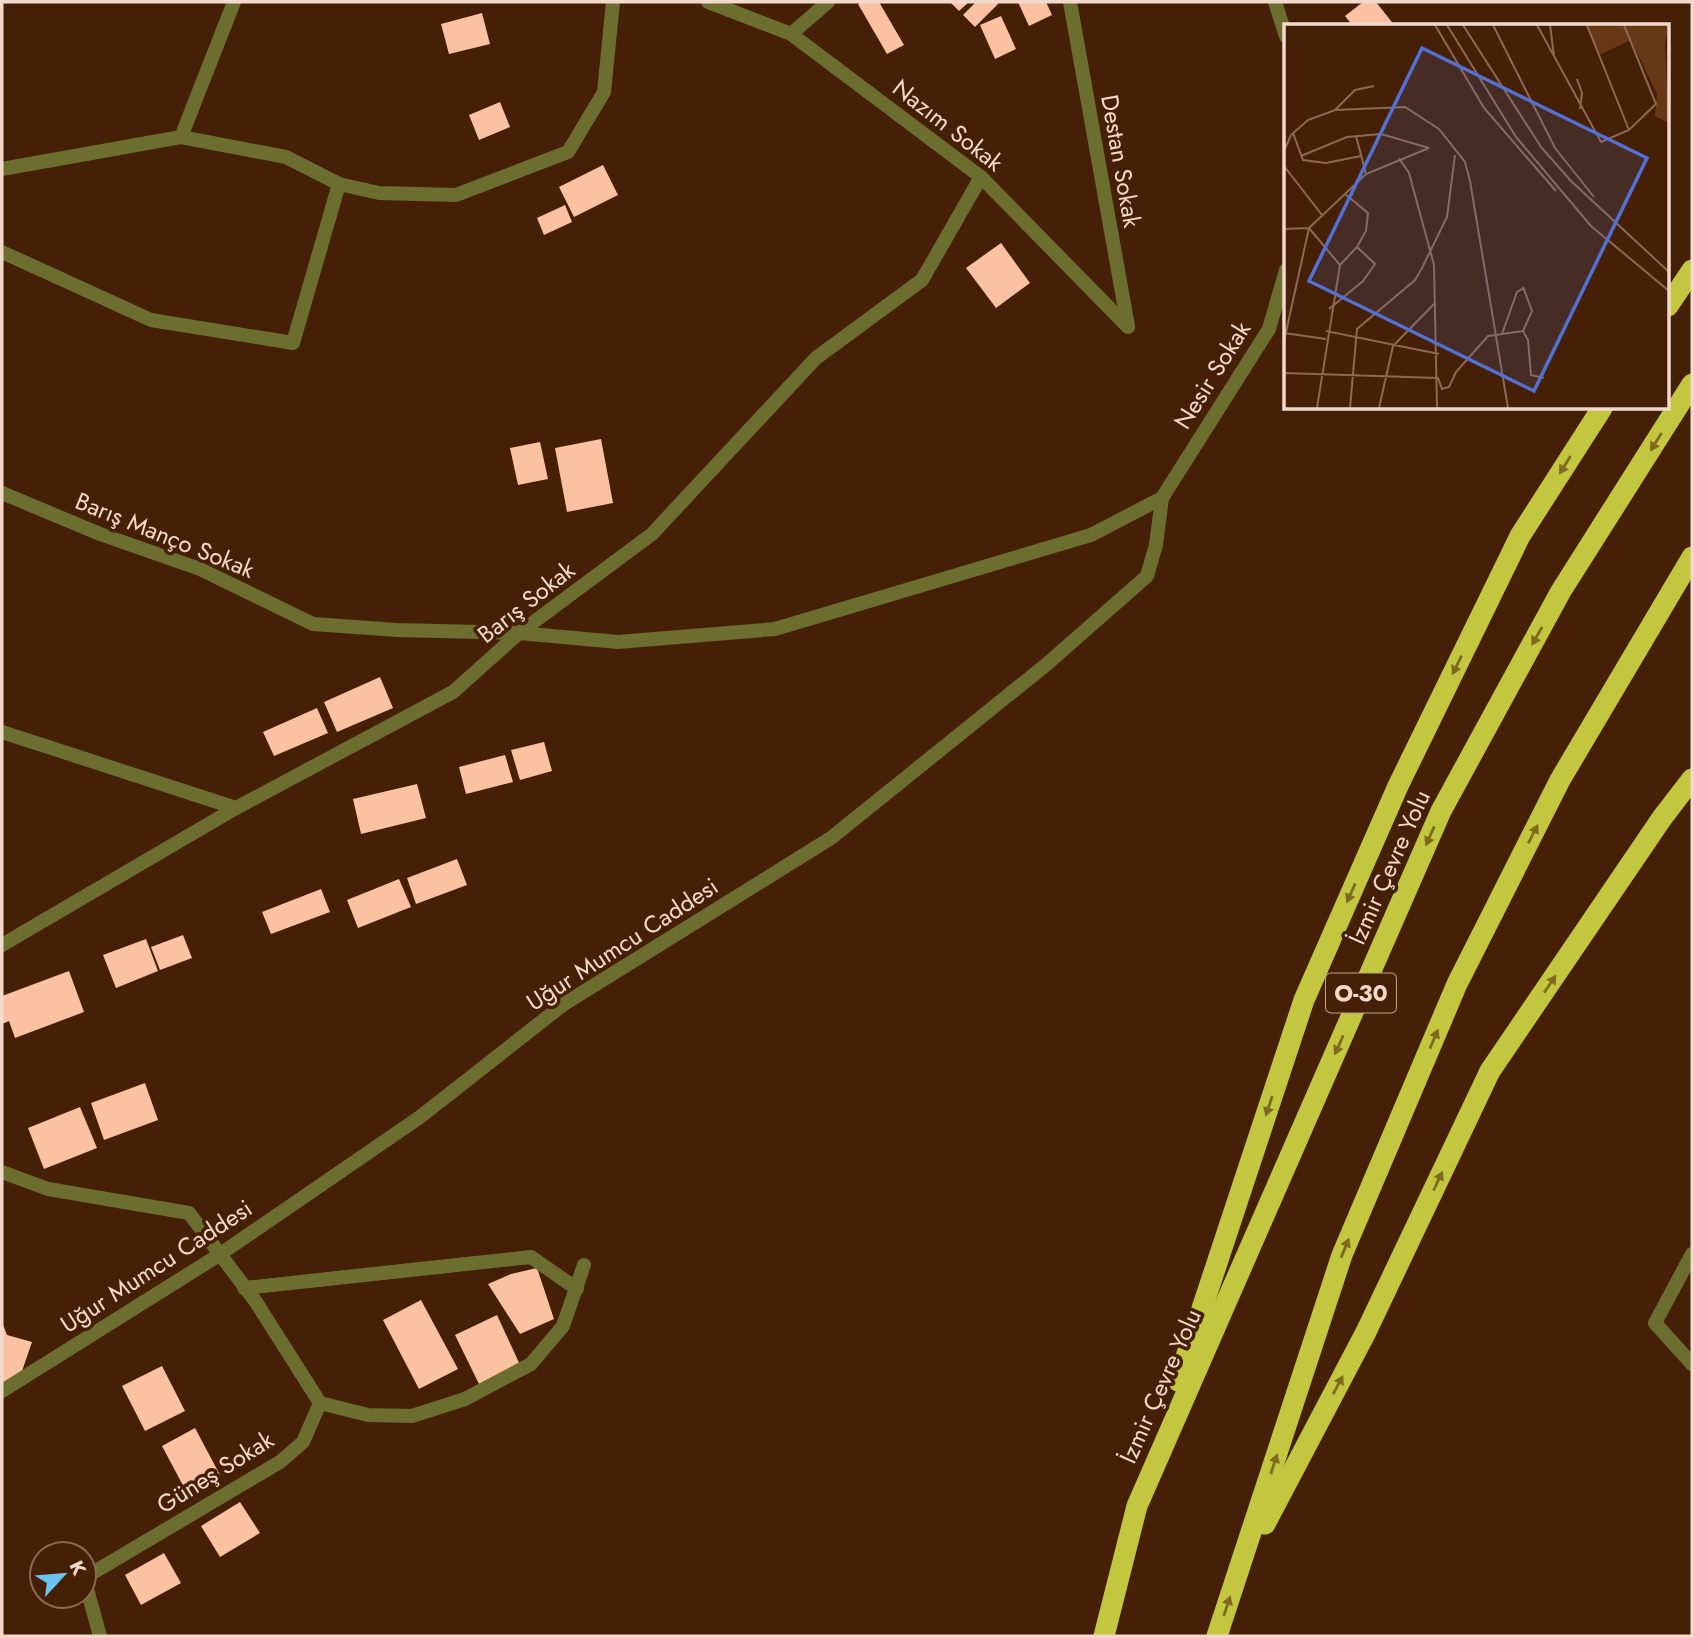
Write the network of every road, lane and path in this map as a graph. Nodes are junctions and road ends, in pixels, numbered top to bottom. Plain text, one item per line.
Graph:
1 (234, 2) edge
2 (613, 2) edge
3 (708, 2) edge
4 (828, 2) edge
5 (1070, 2) edge
6 (1275, 2) edge
7 (1284, 30) edge
8 (791, 34) junction
9 (181, 137) junction
10 (2, 169) edge
11 (981, 177) junction
12 (339, 184) junction
13 (2, 252) edge
14 (1692, 270) edge
15 (1284, 277) edge
16 (1670, 303) edge
17 (1128, 327) joint
18 (1692, 384) edge
19 (1601, 410) edge
20 (2, 493) edge
21 (1162, 498) junction
22 (1692, 557) edge
23 (519, 633) junction
24 (2, 732) edge
25 (1692, 779) edge
26 (236, 808) junction
27 (2, 945) edge
28 (2, 1172) edge
29 (1692, 1254) edge
30 (219, 1255) junction
31 (584, 1265) dead end
32 (244, 1288) junction
33 (576, 1289) junction
34 (1692, 1364) edge
35 (2, 1391) edge
36 (320, 1403) junction
37 (1137, 1506) junction
38 (1238, 1576) junction
39 (100, 1636) edge
40 (1104, 1636) edge
41 (1217, 1636) edge

1 - 9 street
2 - 12 street
3 - 8 street, Nazım Sokak
4 - 8 street
5 - 17 street, Destan Sokak
6 - 7 street
8 - 11 street, Nazım Sokak
9 - 10 street
9 - 12 street
11 - 17 street, Nazım Sokak
11 - 23 street, Barış Sokak
12 - 13 street
14 - 16 highway
15 - 21 street, Nesir Sokak
18 -> 37 highway, İzmir Çevre Yolu / O-30
19 -> 37 highway
20 - 23 street, Barış Manço Sokak
21 - 23 street, Barış Manço Sokak
21 - 30 street, Uğur Mumcu Caddesi
38 -> 22 highway
23 - 26 street, Barış Sokak
24 - 26 street
38 -> 25 highway
26 - 27 street, Barış Sokak
28 - 30 street
29 - 34 street
30 - 32 street
30 - 35 street, Uğur Mumcu Caddesi
31 - 33 street
32 - 33 street
32 - 36 street
33 - 36 street
36 - 39 street, Güneş Sokak
37 - 40 highway, İzmir Çevre Yolu / O-30
41 -> 38 highway

